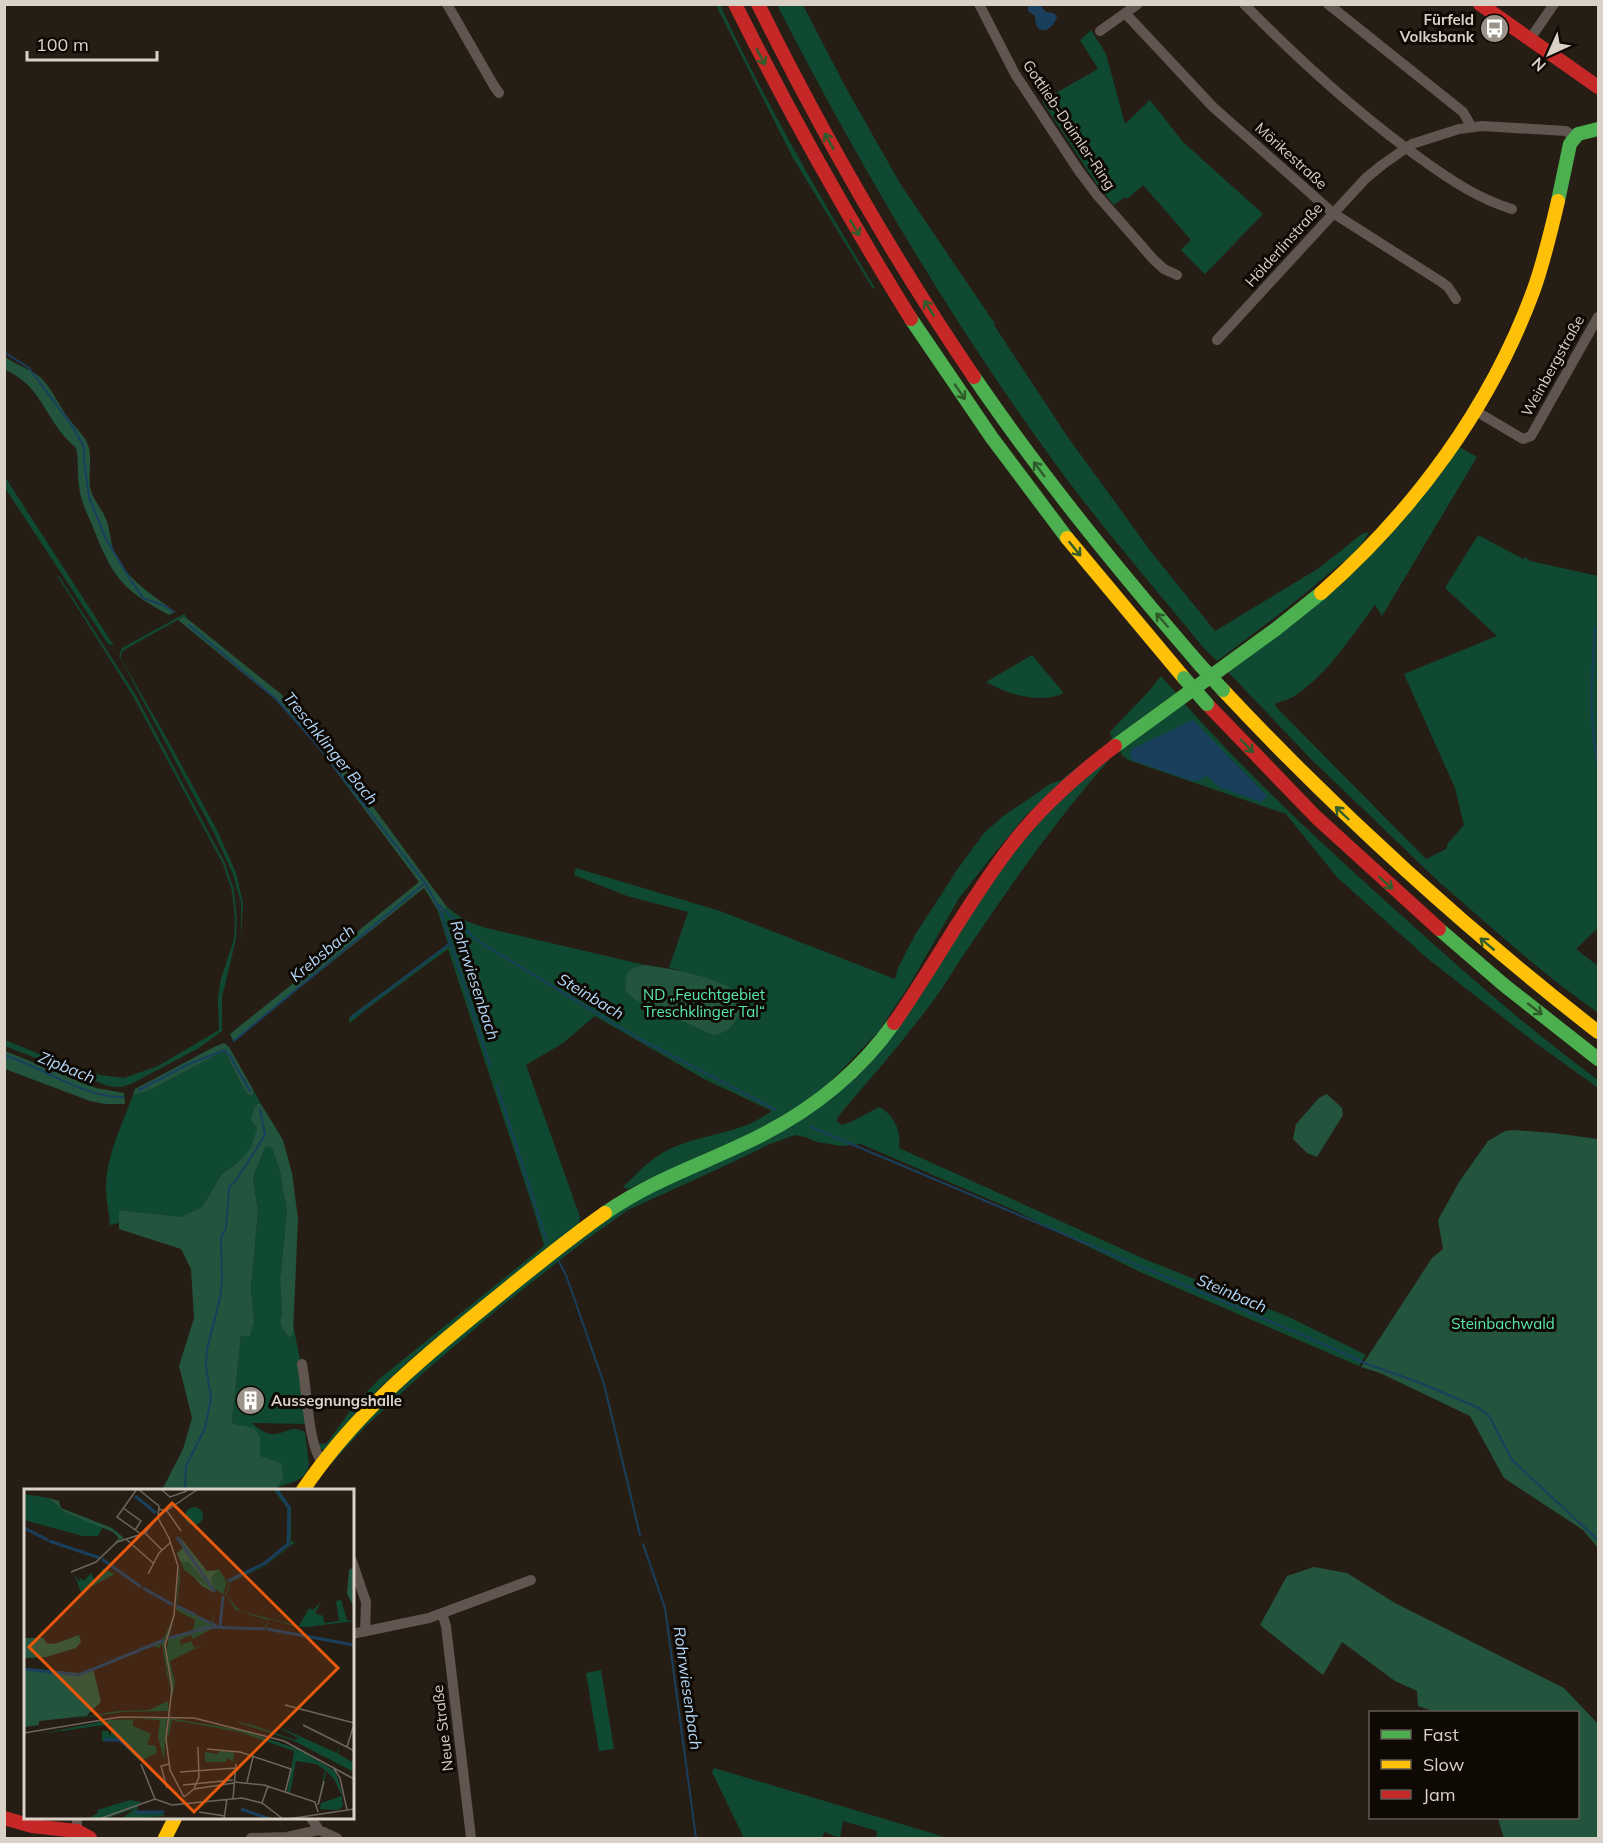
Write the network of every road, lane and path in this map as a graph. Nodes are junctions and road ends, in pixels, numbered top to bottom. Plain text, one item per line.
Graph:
1 (447, 4) edge
2 (735, 4) edge
3 (758, 4) edge
4 (979, 4) edge
5 (1138, 4) edge
6 (1244, 4) edge
7 (1329, 4) edge
8 (1480, 4) edge
9 (1554, 4) edge
10 (1125, 13) junction
11 (1100, 31) dead end
12 (1530, 39) junction
13 (1599, 87) edge
14 (499, 93) dead end
15 (1471, 126) junction
16 (1599, 129) edge
17 (1574, 137) junction
18 (1405, 148) junction
19 (1512, 209) dead end
20 (1333, 213) junction
21 (1177, 275) dead end
22 (1456, 299) dead end
23 (1599, 317) edge
24 (1216, 340) dead end
25 (1474, 410) junction
26 (1599, 1032) edge
27 (1599, 1059) edge
28 (302, 1365) dead end
29 (322, 1462) junction
30 (304, 1489) edge
31 (354, 1567) edge
32 (531, 1580) dead end
33 (442, 1613) junction
34 (365, 1631) junction
35 (354, 1634) edge
36 (4, 1818) edge
37 (175, 1819) edge
38 (312, 1819) edge
39 (78, 1821) edge
40 (319, 1830) junction
41 (90, 1839) edge
42 (165, 1839) edge
43 (251, 1839) edge
44 (337, 1839) edge
45 (471, 1839) edge

1 - 14 street
2 -> 27 main road, bridge
26 -> 3 main road, bridge
4 - 21 street, Gottlieb-Daimler-Ring
5 - 10 street
6 - 18 street
7 - 15 street
8 - 12 main road
9 - 12 street
10 - 11 street
10 - 20 street, Mörikestraße
12 - 13 main road
15 - 17 street, Hölderlinstraße
15 - 18 street, Hölderlinstraße
16 - 17 main road
17 - 25 main road
18 - 19 street
18 - 20 street, Hölderlinstraße
20 - 22 street, Mörikestraße
20 - 24 street, Hölderlinstraße
23 - 25 street, Weinbergstraße
25 - 29 main road
28 - 29 street
29 - 30 main road
31 - 34 street
32 - 33 street
33 - 34 street
33 - 45 street, Neue Straße
34 - 35 street
36 - 39 main road
37 - 42 main road
38 - 40 street
39 - 41 main road
40 - 43 street
40 - 44 street

